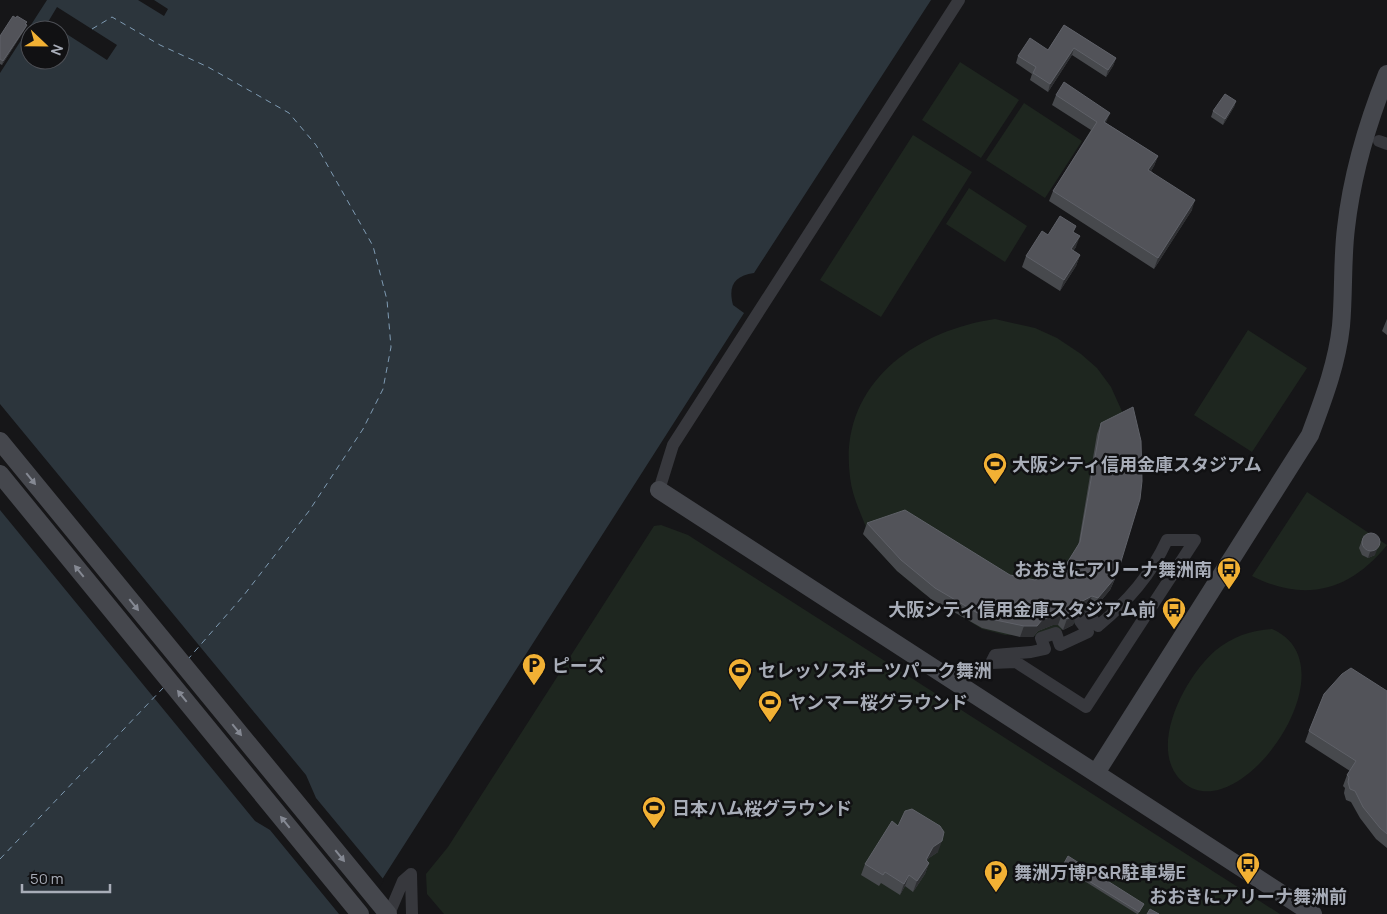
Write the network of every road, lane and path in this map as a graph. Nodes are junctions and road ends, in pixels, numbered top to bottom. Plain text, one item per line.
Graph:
1 (959, 0) edge
2 (1387, 74) edge
3 (0, 441) edge
4 (0, 474) edge
5 (660, 490) joint
6 (1088, 632) joint
7 (1096, 773) junction
8 (360, 914) edge
9 (389, 914) edge
10 (412, 914) edge
11 (1313, 914) edge

1 - 5 street
2 - 7 street
3 -> 9 street
8 -> 4 street
5 - 7 street
6 - 6 street
7 - 11 street
9 - 10 street

